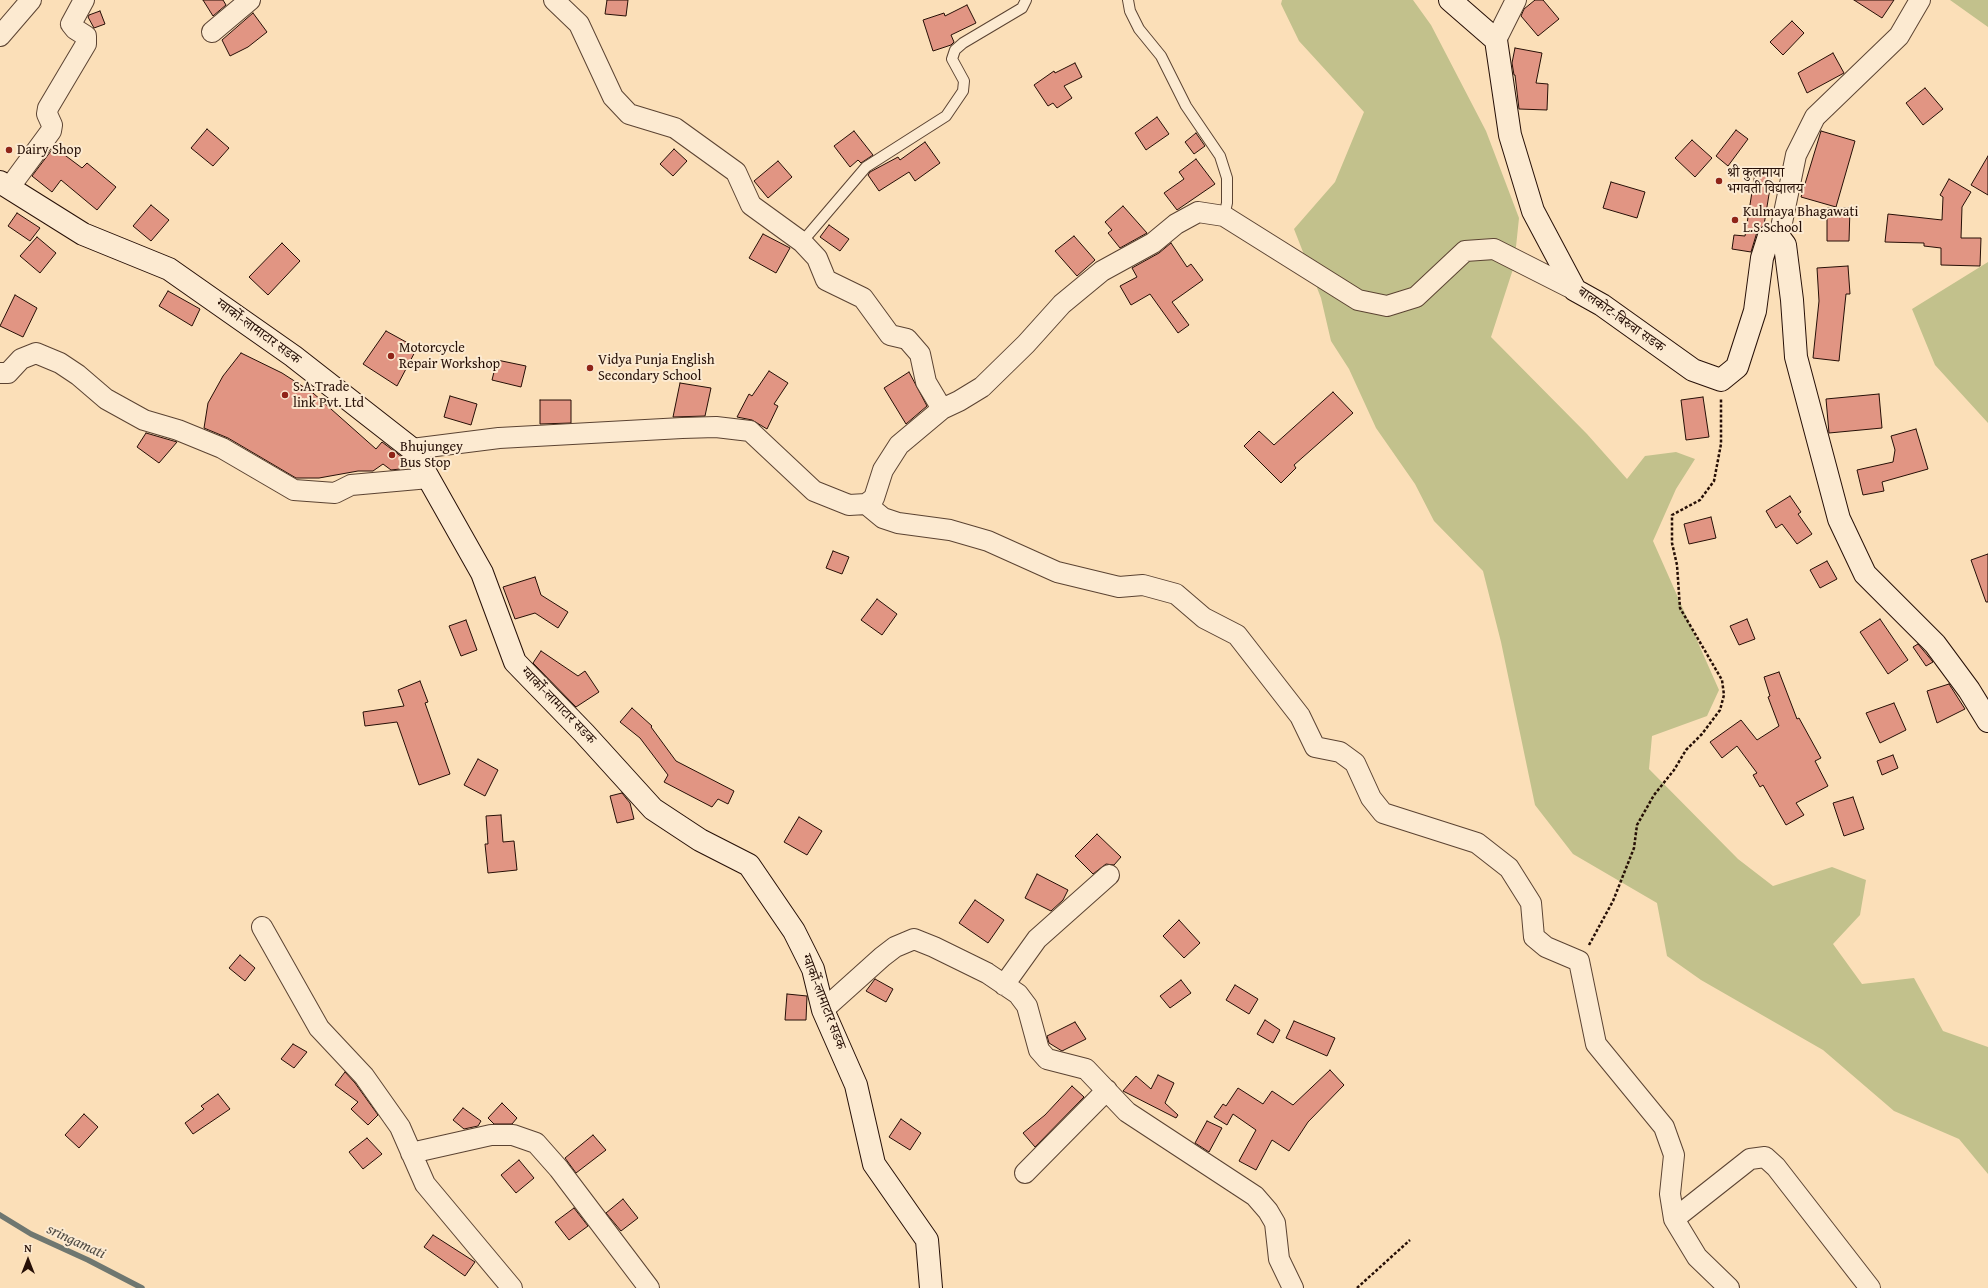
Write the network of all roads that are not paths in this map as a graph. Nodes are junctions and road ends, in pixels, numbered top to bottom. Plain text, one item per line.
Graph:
1 (31, 0) edge
2 (84, 0) edge
3 (250, 0) edge
4 (1026, 0) edge
5 (1128, 0) edge
6 (1450, 0) edge
7 (1516, 0) edge
8 (1920, 0) edge
9 (563, 3) edge
10 (212, 32) dead end
11 (0, 36) edge
12 (1496, 40) junction
13 (5, 185) edge
14 (1224, 216) junction
15 (1779, 237) junction
16 (802, 242) junction
17 (1575, 290) junction
18 (0, 373) edge
19 (942, 409) junction
20 (412, 449) junction
21 (430, 478) junction
22 (866, 504) junction
23 (1988, 721) edge
24 (1109, 875) dead end
25 (262, 927) dead end
26 (1004, 986) junction
27 (823, 1010) junction
28 (1107, 1090) junction
29 (411, 1153) junction
30 (1025, 1172) dead end
31 (1674, 1219) junction
32 (512, 1288) edge
33 (649, 1288) edge
34 (931, 1288) edge
35 (1293, 1288) edge
36 (1729, 1288) edge
37 (1870, 1288) edge

1 - 11 street
2 - 13 street
3 - 10 street
4 - 16 lane
5 - 14 lane
6 - 12 main road
7 - 12 street
8 - 15 street
9 - 16 street
12 - 17 main road, बालकोट-बिरुवा सडक
13 - 20 main road, ग्वार्को-लामाटार सडक
14 - 17 street
14 - 19 street
15 - 17 main road, बालकोट-बिरुवा सडक
15 - 23 main road
16 - 19 street
18 - 21 street
19 - 22 street
20 - 21 main road, ग्वार्को-लामाटार सडक
20 - 22 street
21 - 27 main road, ग्वार्को-लामाटार सडक
22 - 31 street
24 - 26 street
25 - 29 street
26 - 27 street
26 - 28 street
27 - 34 main road, ग्वार्को-लामाटार सडक
28 - 30 street
28 - 35 street
29 - 32 street
29 - 33 street
31 - 36 street
31 - 37 street

